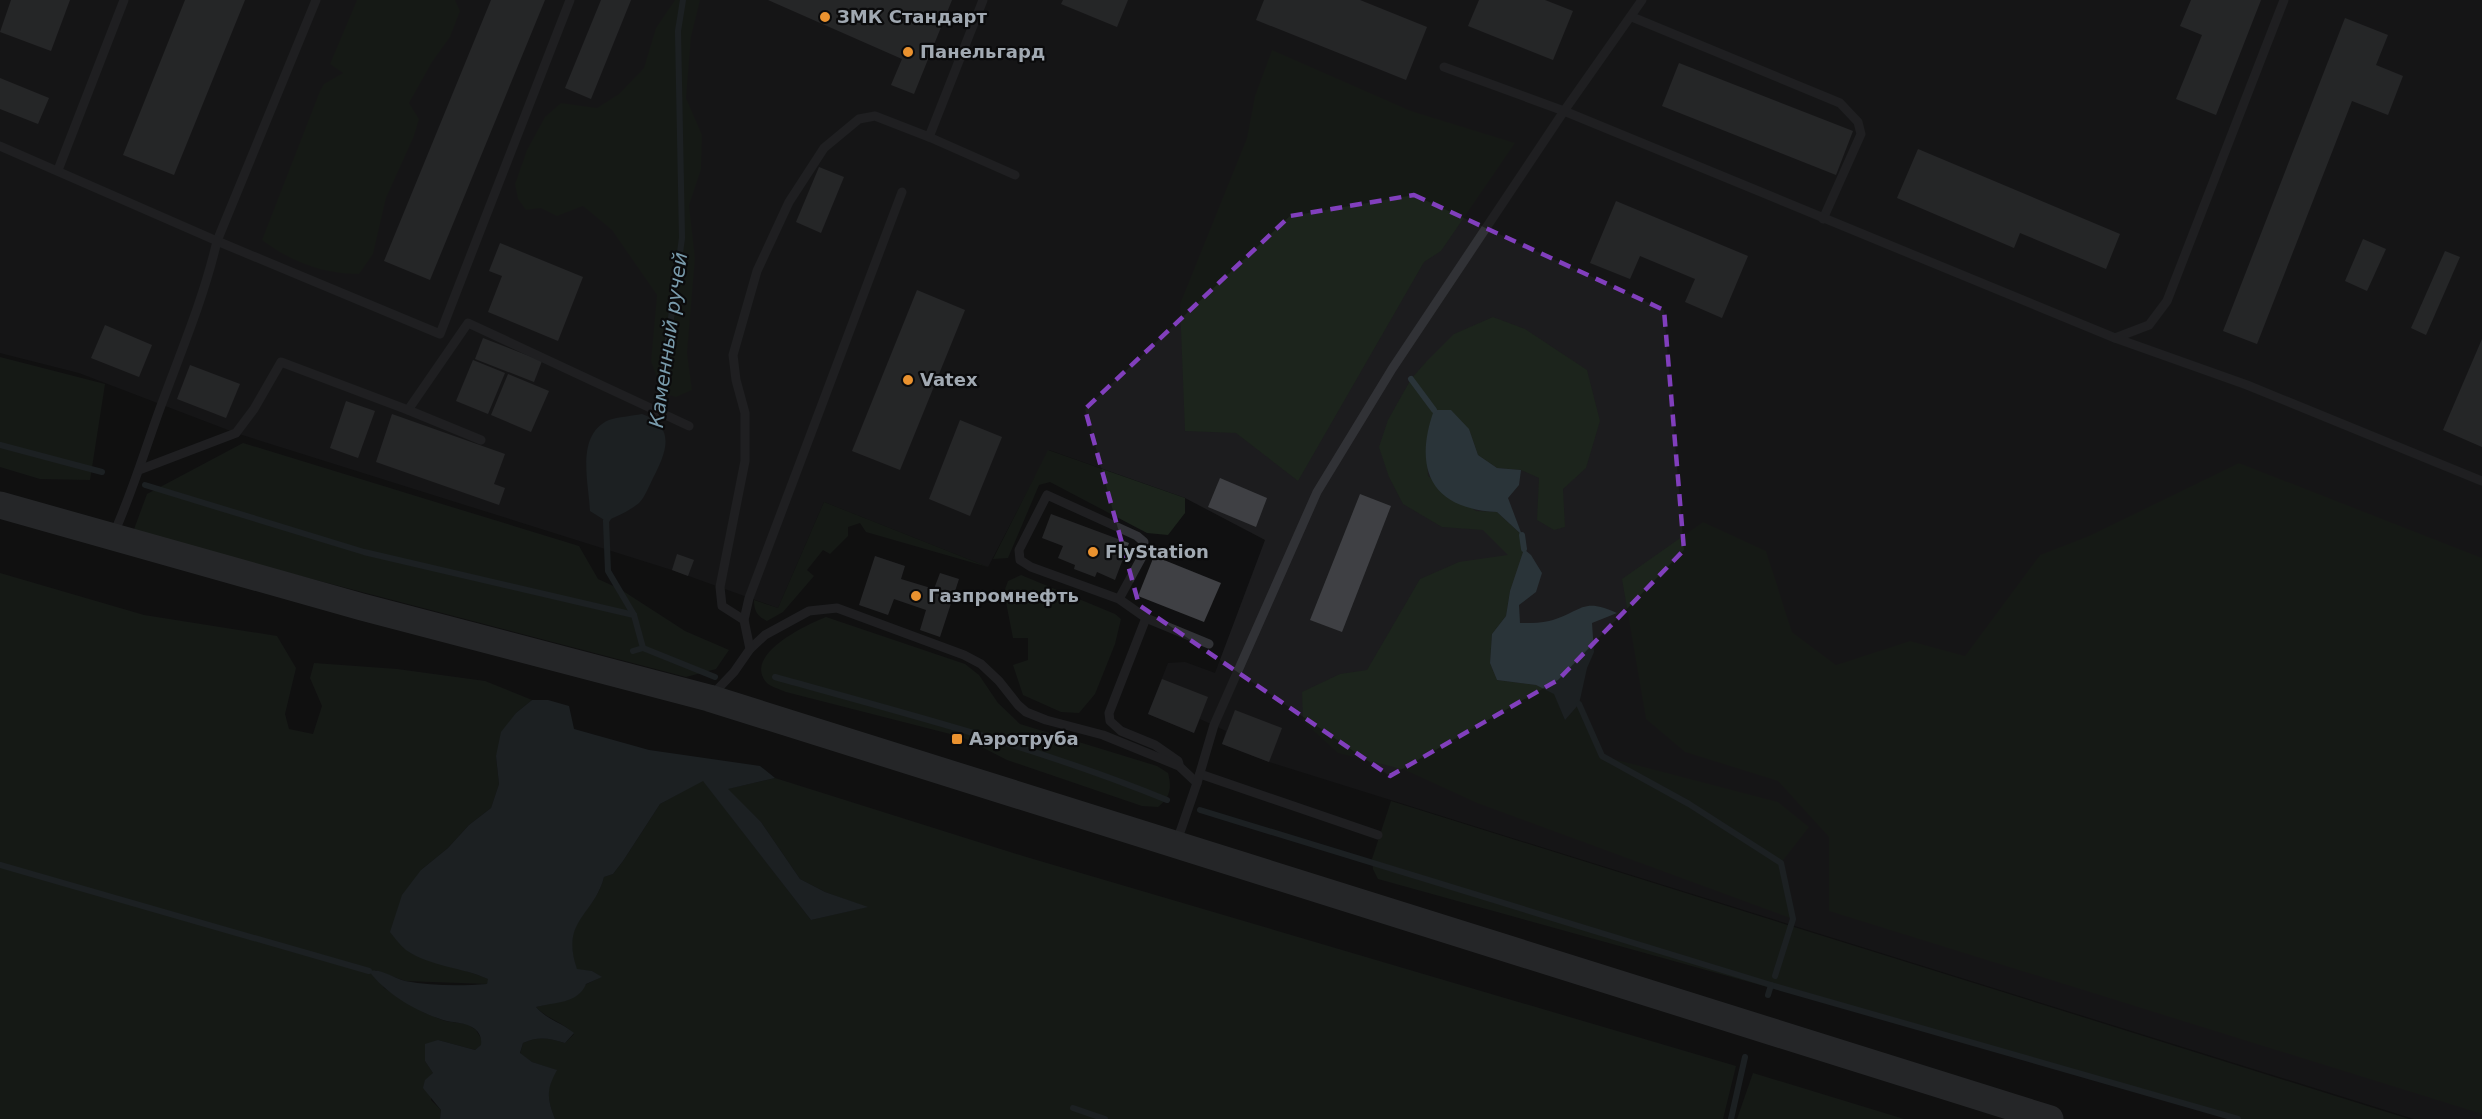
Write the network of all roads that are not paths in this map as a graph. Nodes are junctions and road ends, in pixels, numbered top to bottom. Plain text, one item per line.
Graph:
1 (124, 0) edge
2 (316, 0) edge
3 (570, 0) edge
4 (983, 0) edge
5 (1642, 0) edge
6 (2284, 0) edge
7 (1632, 17) junction
8 (1443, 67) dead end
9 (1564, 111) junction
10 (929, 137) junction
11 (0, 146) edge
12 (58, 170) junction
13 (1015, 175) dead end
14 (902, 192) dead end
15 (1823, 219) junction
16 (217, 242) junction
17 (2115, 338) junction
18 (408, 410) junction
19 (689, 426) dead end
20 (482, 441) dead end
21 (139, 470) junction
22 (2482, 481) edge
23 (0, 505) edge
24 (112, 536) junction
25 (1119, 600) junction
26 (1146, 618) junction
27 (744, 620) junction
28 (1209, 644) dead end
29 (750, 649) junction
30 (709, 698) junction
31 (1109, 713) junction
32 (1103, 735) junction
33 (1179, 766) junction
34 (1199, 779) junction
35 (1378, 835) dead end
36 (1177, 843) junction
37 (2050, 1119) edge

1 - 12 lane
2 - 16 lane
3 - 16 lane
4 - 10 lane
5 - 7 lane
6 - 17 lane
7 - 9 lane
7 - 15 lane
8 - 9 lane
9 - 15 lane
9 - 34 lane
10 - 13 lane
10 - 27 lane
11 - 12 lane
12 - 16 lane
14 - 27 lane
15 - 17 lane
16 - 21 lane
17 - 22 lane
18 - 19 lane
18 - 20 lane
18 - 21 lane
21 - 24 lane
23 - 24 main road
24 - 30 main road
25 - 25 lane
25 - 26 lane
26 - 28 lane
26 - 31 lane
27 - 29 lane
29 - 30 lane
29 - 32 lane
30 - 36 main road
31 - 32 lane
31 - 33 lane
32 - 33 lane
33 - 34 lane
34 - 35 lane
34 - 36 lane
36 - 37 main road

